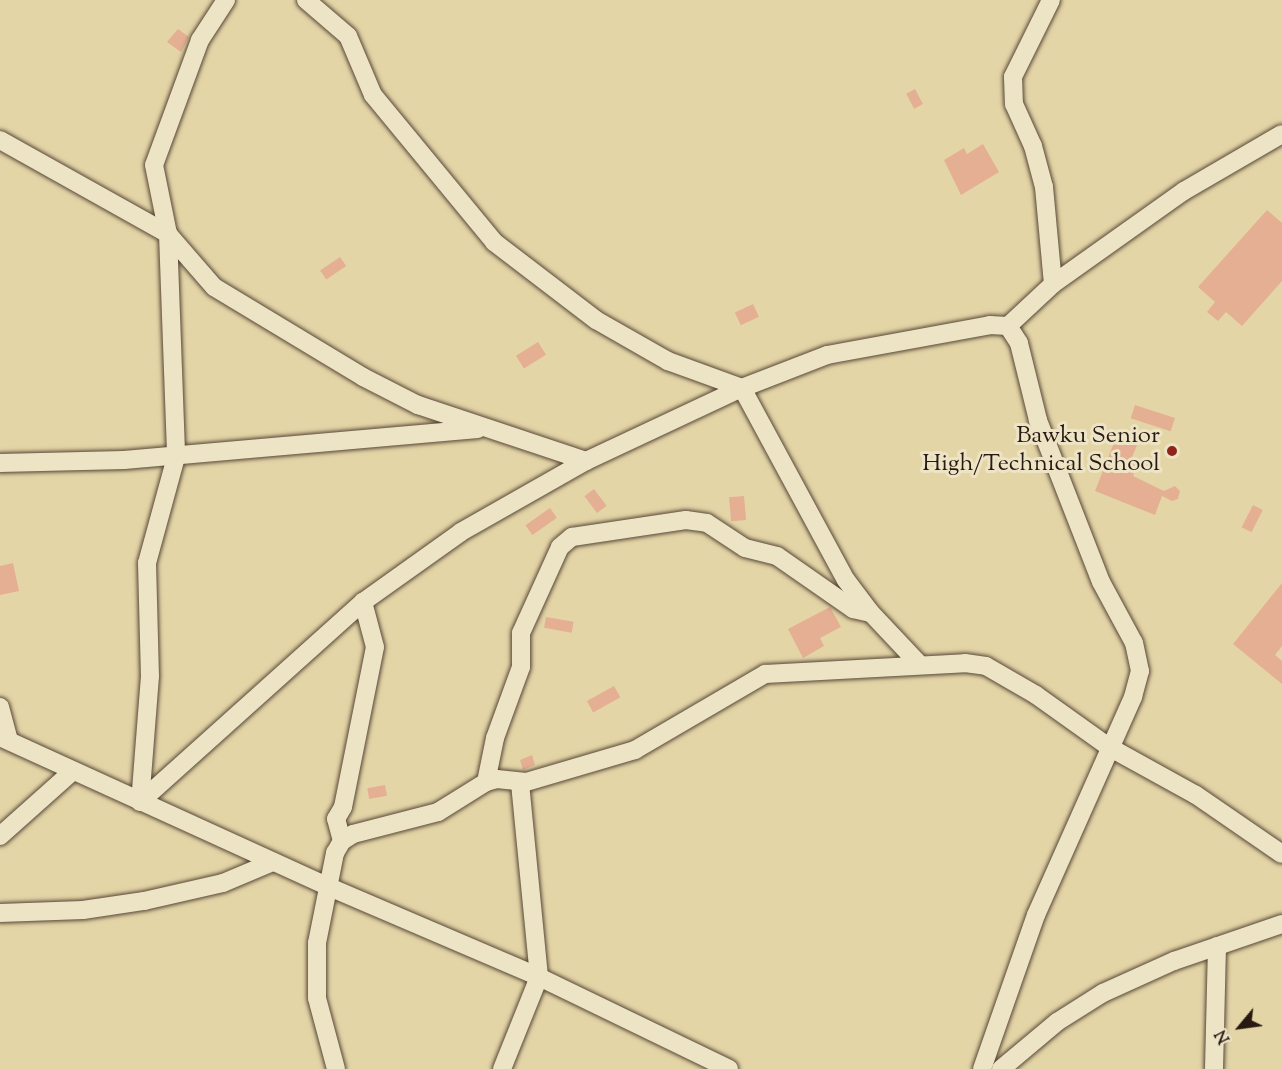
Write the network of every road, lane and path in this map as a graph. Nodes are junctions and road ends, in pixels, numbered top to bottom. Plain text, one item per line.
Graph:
1 (226, 0) edge
2 (306, 0) edge
3 (1051, 0) edge
4 (1282, 134) edge
5 (0, 140) edge
6 (168, 234) junction
7 (1053, 284) junction
8 (1008, 326) junction
9 (742, 388) junction
10 (483, 429) junction
11 (175, 455) junction
12 (586, 461) junction
13 (0, 463) edge
14 (363, 602) junction
15 (871, 613) junction
16 (920, 665) junction
17 (0, 707) edge
18 (5, 739) edge
19 (1109, 747) junction
20 (73, 771) junction
21 (486, 782) junction
22 (520, 784) junction
23 (140, 802) junction
24 (0, 836) edge
25 (342, 841) junction
26 (1282, 854) edge
27 (273, 862) junction
28 (327, 886) junction
29 (0, 913) edge
30 (1282, 924) edge
31 (1217, 946) junction
32 (539, 977) junction
33 (336, 1069) edge
34 (502, 1069) edge
35 (729, 1069) edge
36 (982, 1069) edge
37 (1001, 1069) edge
38 (1214, 1069) edge

1 - 6 street
2 - 9 street
3 - 7 street
4 - 7 street
5 - 6 street
6 - 10 street
6 - 11 street
7 - 8 street
8 - 9 street
8 - 19 street
9 - 12 street
9 - 15 street
10 - 11 street
10 - 12 street
11 - 13 street
11 - 23 street
12 - 14 street
14 - 23 street
14 - 25 street
15 - 16 street
15 - 21 street
16 - 19 street
16 - 22 street
17 - 18 street
18 - 20 street
19 - 26 street
19 - 36 street
20 - 23 street
20 - 24 street
21 - 22 street
21 - 25 street
22 - 32 street
23 - 27 street
25 - 28 street
27 - 28 street
27 - 29 street
28 - 32 street
28 - 33 street
30 - 31 street
31 - 37 street
31 - 38 street
32 - 34 street
32 - 35 street

